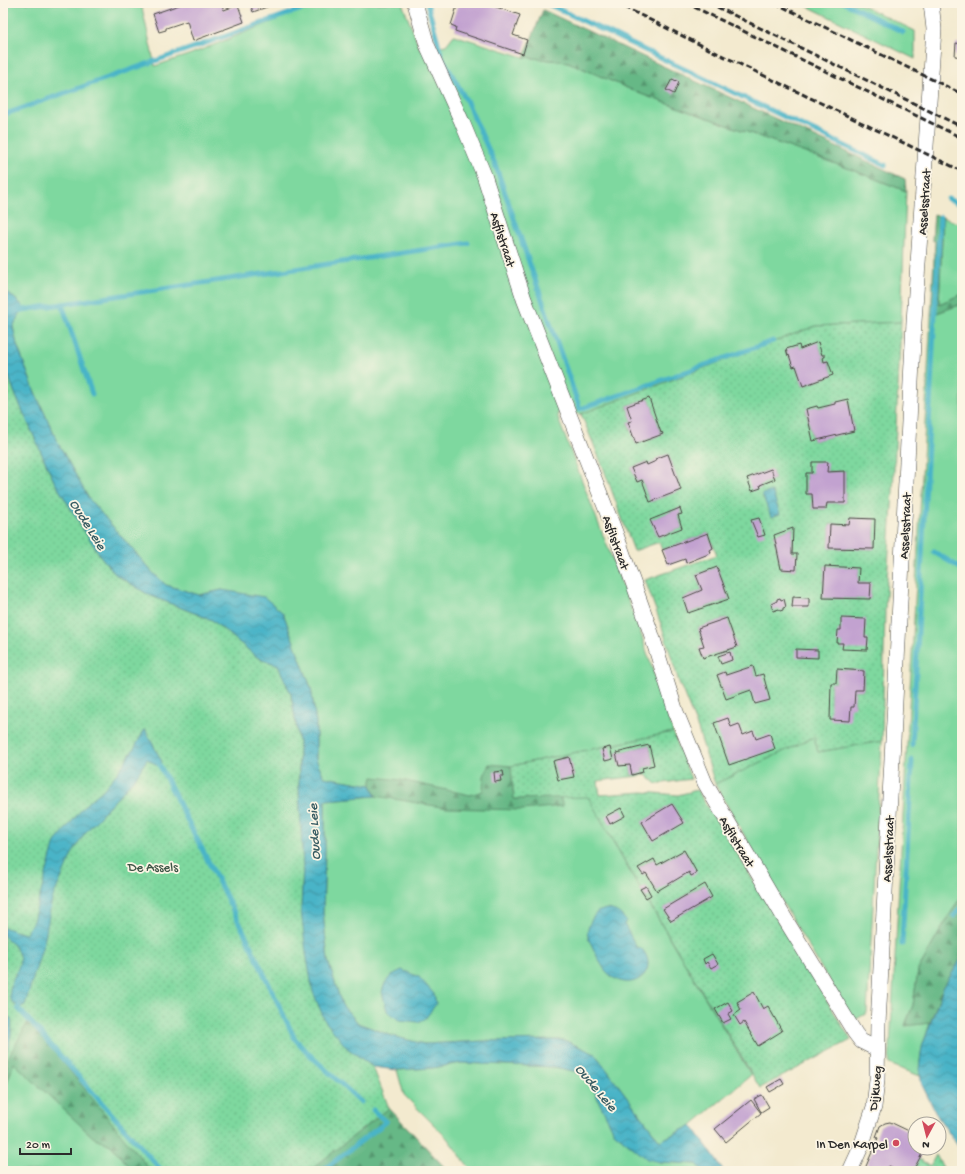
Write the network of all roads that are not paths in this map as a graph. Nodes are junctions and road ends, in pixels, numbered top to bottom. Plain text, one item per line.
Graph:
1 (415, 3) edge
2 (931, 3) edge
3 (877, 1049) junction
4 (850, 1171) edge

1 - 3 street, Asfilstraat
2 - 3 street, Asselsstraat
3 - 4 street, Dijkweg

